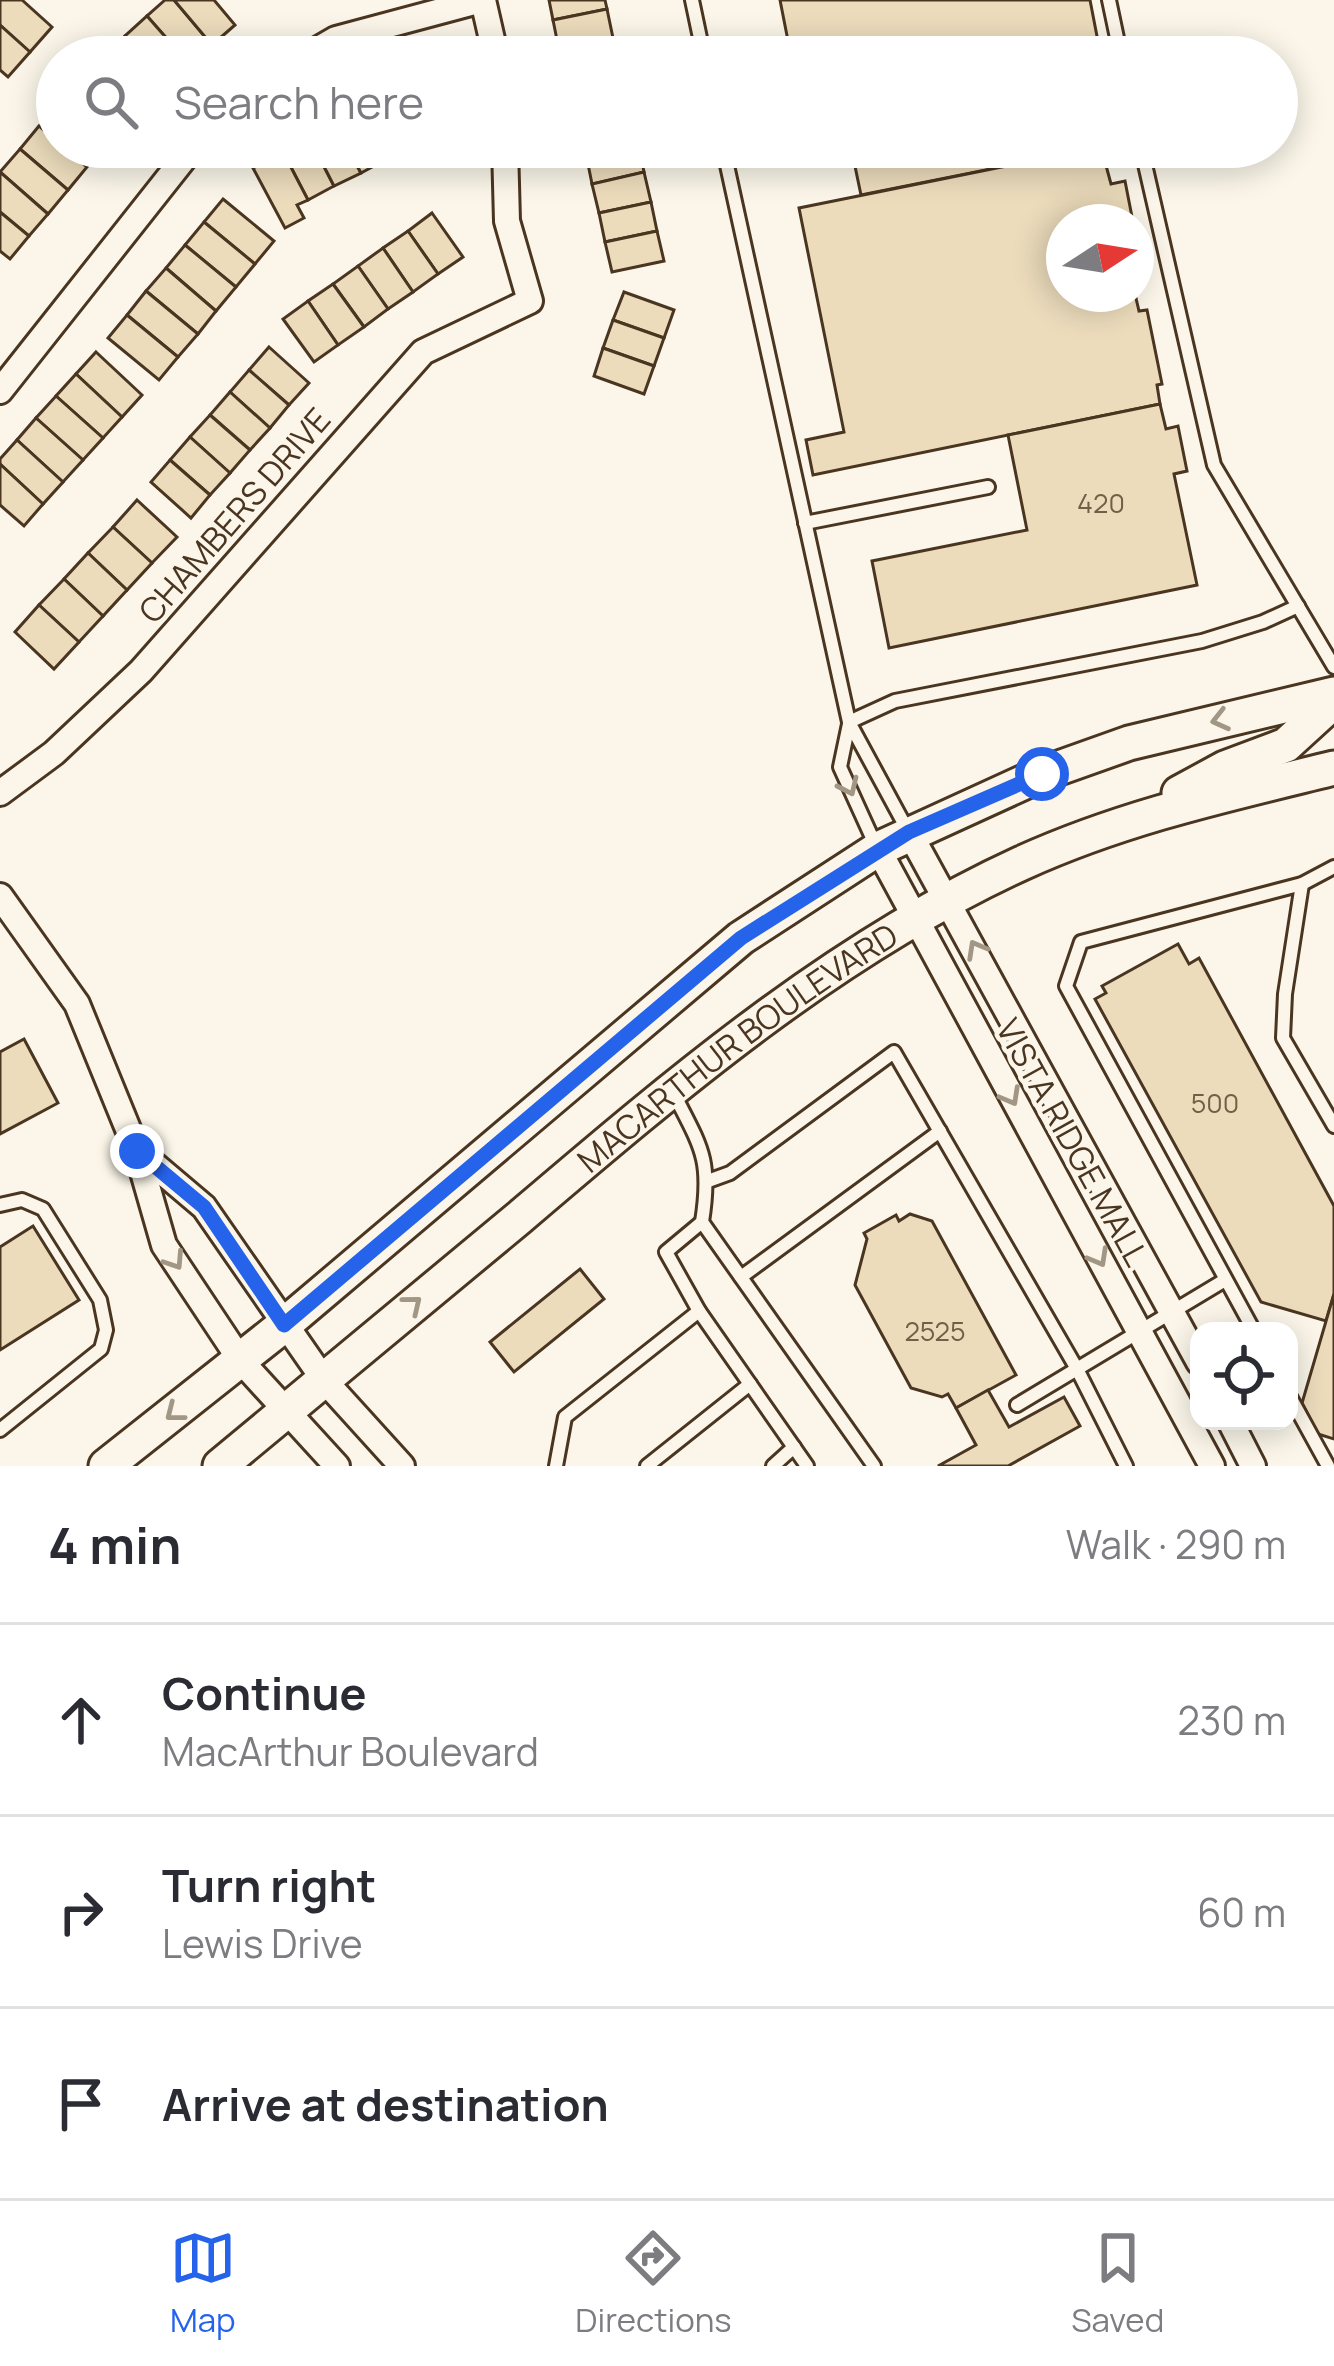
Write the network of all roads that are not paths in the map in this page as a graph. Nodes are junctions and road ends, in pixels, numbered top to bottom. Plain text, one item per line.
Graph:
1 (482, 0) edge
2 (692, 0) edge
3 (1109, 0) edge
4 (351, 36) edge
5 (491, 36) edge
6 (700, 36) edge
7 (1117, 36) edge
8 (176, 168) edge
9 (506, 168) edge
10 (728, 168) edge
11 (1146, 168) edge
12 (0, 391) edge
13 (988, 487) dead end
14 (805, 523) junction
15 (1298, 606) junction
16 (1334, 667) edge
17 (1334, 698) edge
18 (850, 722) junction
19 (1334, 768) edge
20 (0, 793) edge
21 (1130, 819) junction
22 (909, 832) junction
23 (878, 849) junction
24 (1334, 867) edge
25 (1302, 884) junction
26 (0, 896) edge
27 (950, 900) junction
28 (915, 921) junction
29 (671, 1088) junction
30 (1334, 1126) edge
31 (940, 1131) junction
32 (137, 1151) junction
33 (708, 1181) junction
34 (0, 1204) edge
35 (701, 1222) junction
36 (741, 1277) junction
37 (1225, 1280) junction
38 (1172, 1310) junction
39 (699, 1311) junction
40 (1249, 1322) edge
41 (284, 1325) junction
42 (1138, 1331) junction
43 (1190, 1345) edge
44 (242, 1361) junction
45 (1077, 1369) junction
46 (324, 1380) junction
47 (750, 1384) junction
48 (1017, 1405) dead end
49 (287, 1410) junction
50 (1298, 1411) edge
51 (0, 1430) edge
52 (1235, 1430) edge
53 (794, 1448) junction
54 (106, 1466) edge
55 (220, 1466) edge
56 (337, 1466) edge
57 (401, 1466) edge
58 (556, 1466) edge
59 (646, 1466) edge
60 (773, 1466) edge
61 (807, 1466) edge
62 (874, 1466) edge
63 (1126, 1466) edge
64 (1212, 1466) edge
65 (1253, 1466) edge
66 (1328, 1466) edge

1 - 4 street
1 - 5 street
2 - 6 lane
3 - 7 lane
8 - 12 street
9 - 20 street, CHAMBERS DRIVE
10 - 14 lane
11 - 15 lane
13 - 14 lane
14 - 18 lane
15 - 16 lane
15 - 18 lane
17 - 21 main road
17 -> 22 main road, MACARTHUR BOULEVARD
18 - 22 lane
18 -> 23 lane
19 - 21 main road, MACARTHUR BOULEVARD
21 - 27 main road, MACARTHUR BOULEVARD
22 - 23 main road, MACARTHUR BOULEVARD
22 - 27 street, VISTA RIDGE MALL
23 - 28 street, VISTA RIDGE MALL
23 - 41 main road, MACARTHUR BOULEVARD
24 - 25 lane
25 - 30 lane
25 - 37 lane
26 - 32 street
27 - 28 main road, MACARTHUR BOULEVARD
38 -> 27 street, VISTA RIDGE MALL
28 - 29 main road, MACARTHUR BOULEVARD
28 -> 42 street, VISTA RIDGE MALL
29 - 33 lane
46 -> 29 main road, MACARTHUR BOULEVARD
31 - 33 lane
31 - 36 lane
31 - 45 lane
32 - 41 street
32 -> 44 street
33 - 35 lane
34 - 51 lane
35 - 36 lane
35 - 39 lane
36 - 62 lane
37 - 38 lane
37 - 40 lane
38 - 42 lane
38 - 43 street, VISTA RIDGE MALL
39 - 47 lane
39 - 58 lane
41 - 44 main road, MACARTHUR BOULEVARD
41 - 46 street
42 - 45 lane
42 - 64 street, VISTA RIDGE MALL
44 - 49 street
44 -> 54 main road, MACARTHUR BOULEVARD
45 - 48 lane
45 - 63 lane
46 - 49 main road, MACARTHUR BOULEVARD
46 - 57 street
47 - 53 lane
47 - 59 lane
49 - 55 main road, MACARTHUR BOULEVARD
49 - 56 street
50 - 66 lane
52 - 65 street
53 - 60 lane
53 - 61 lane

